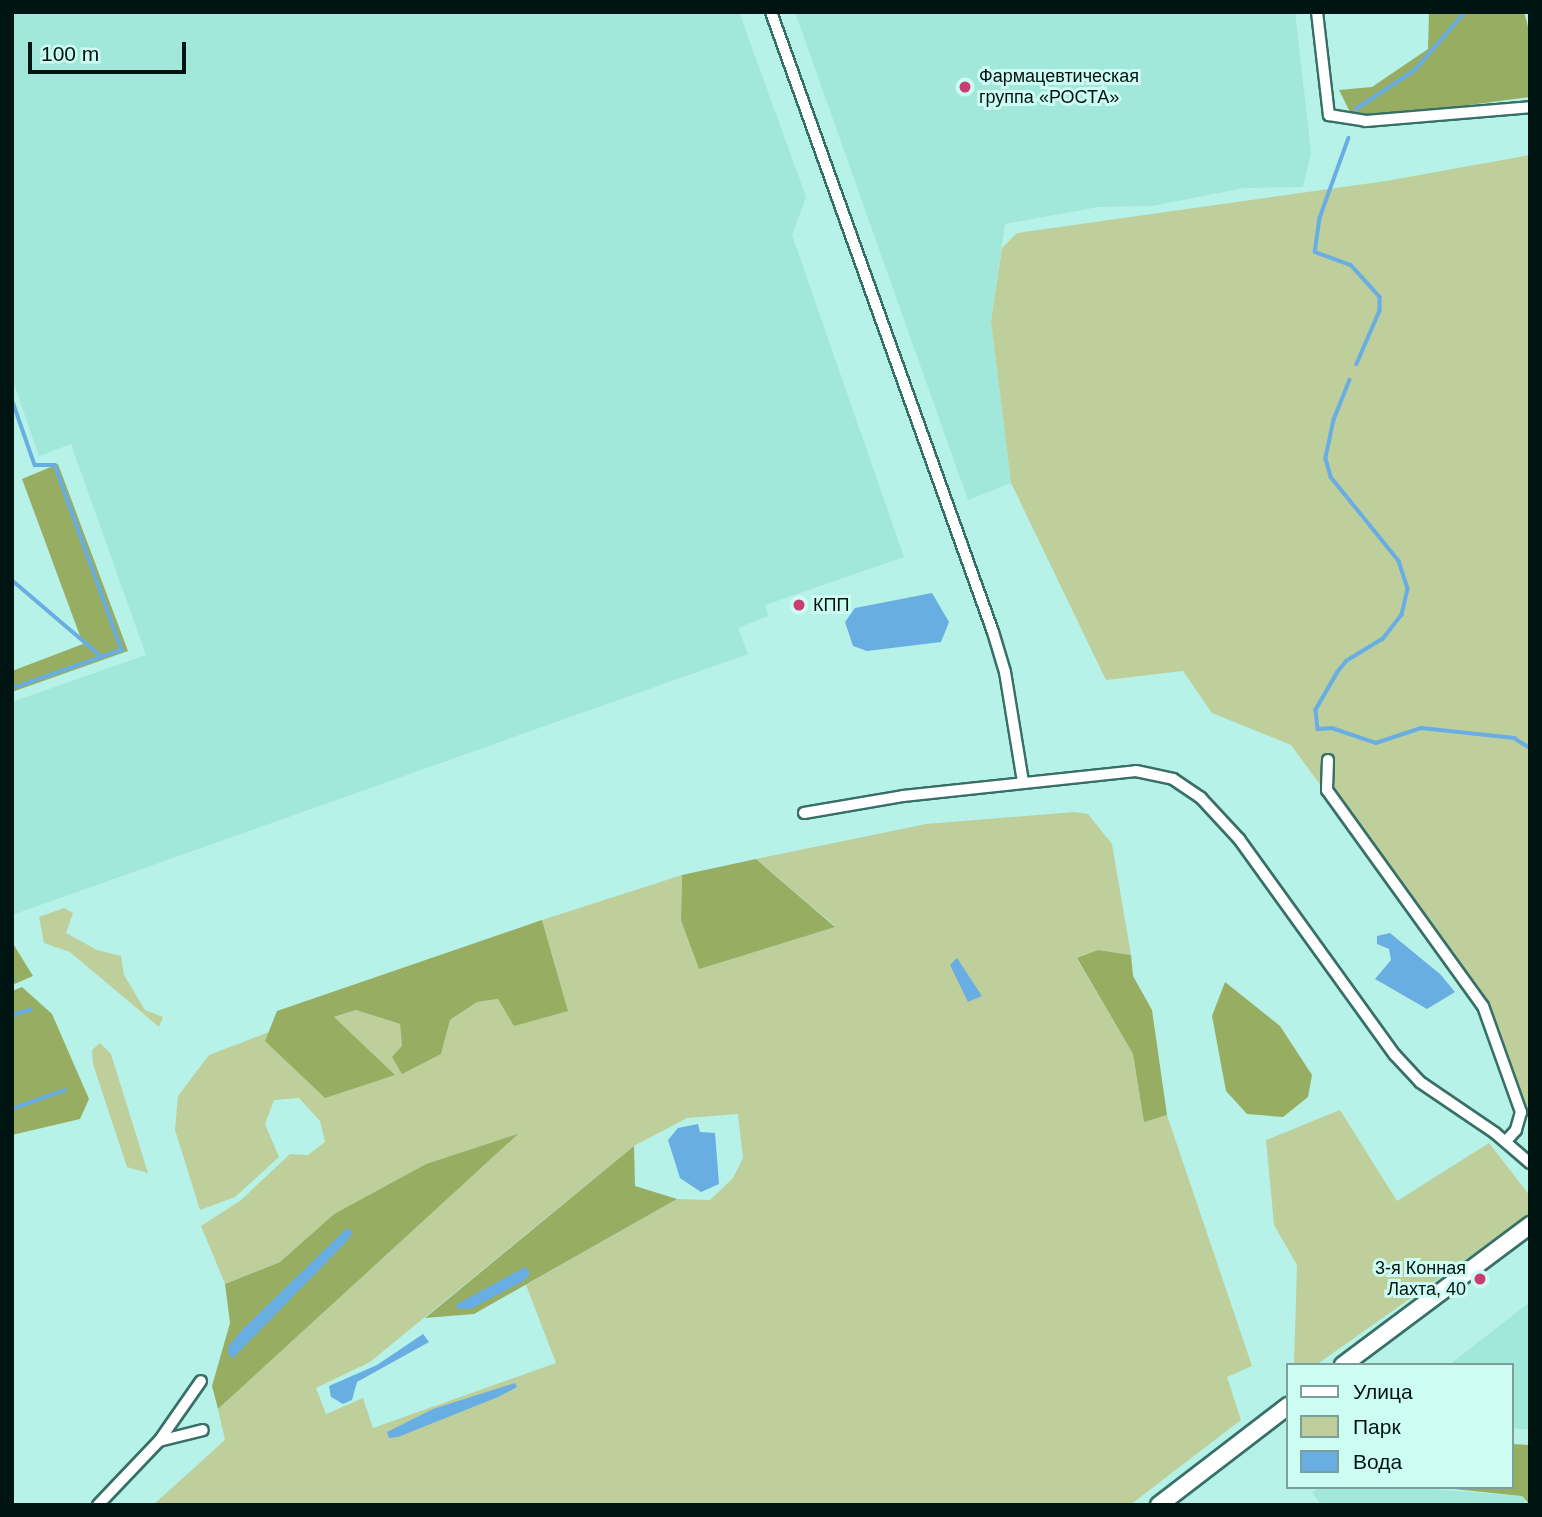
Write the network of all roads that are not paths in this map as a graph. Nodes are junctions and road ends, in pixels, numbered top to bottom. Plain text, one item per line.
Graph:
1 (771, 12) edge
2 (1317, 12) edge
3 (1530, 107) edge
4 (1328, 760) dead end
5 (1023, 782) junction
6 (804, 813) dead end
7 (1506, 1141) junction
8 (1530, 1163) edge
9 (1530, 1225) edge
10 (1346, 1363) edge
11 (201, 1381) dead end
12 (1286, 1408) edge
13 (203, 1430) dead end
14 (159, 1441) junction
15 (98, 1505) edge
16 (1159, 1505) edge

1 - 5 street
2 - 3 street
4 - 7 street
5 - 6 street
5 - 7 street
7 - 8 street
9 - 10 main road
11 - 14 street
12 - 16 main road
13 - 14 street
14 - 15 street

